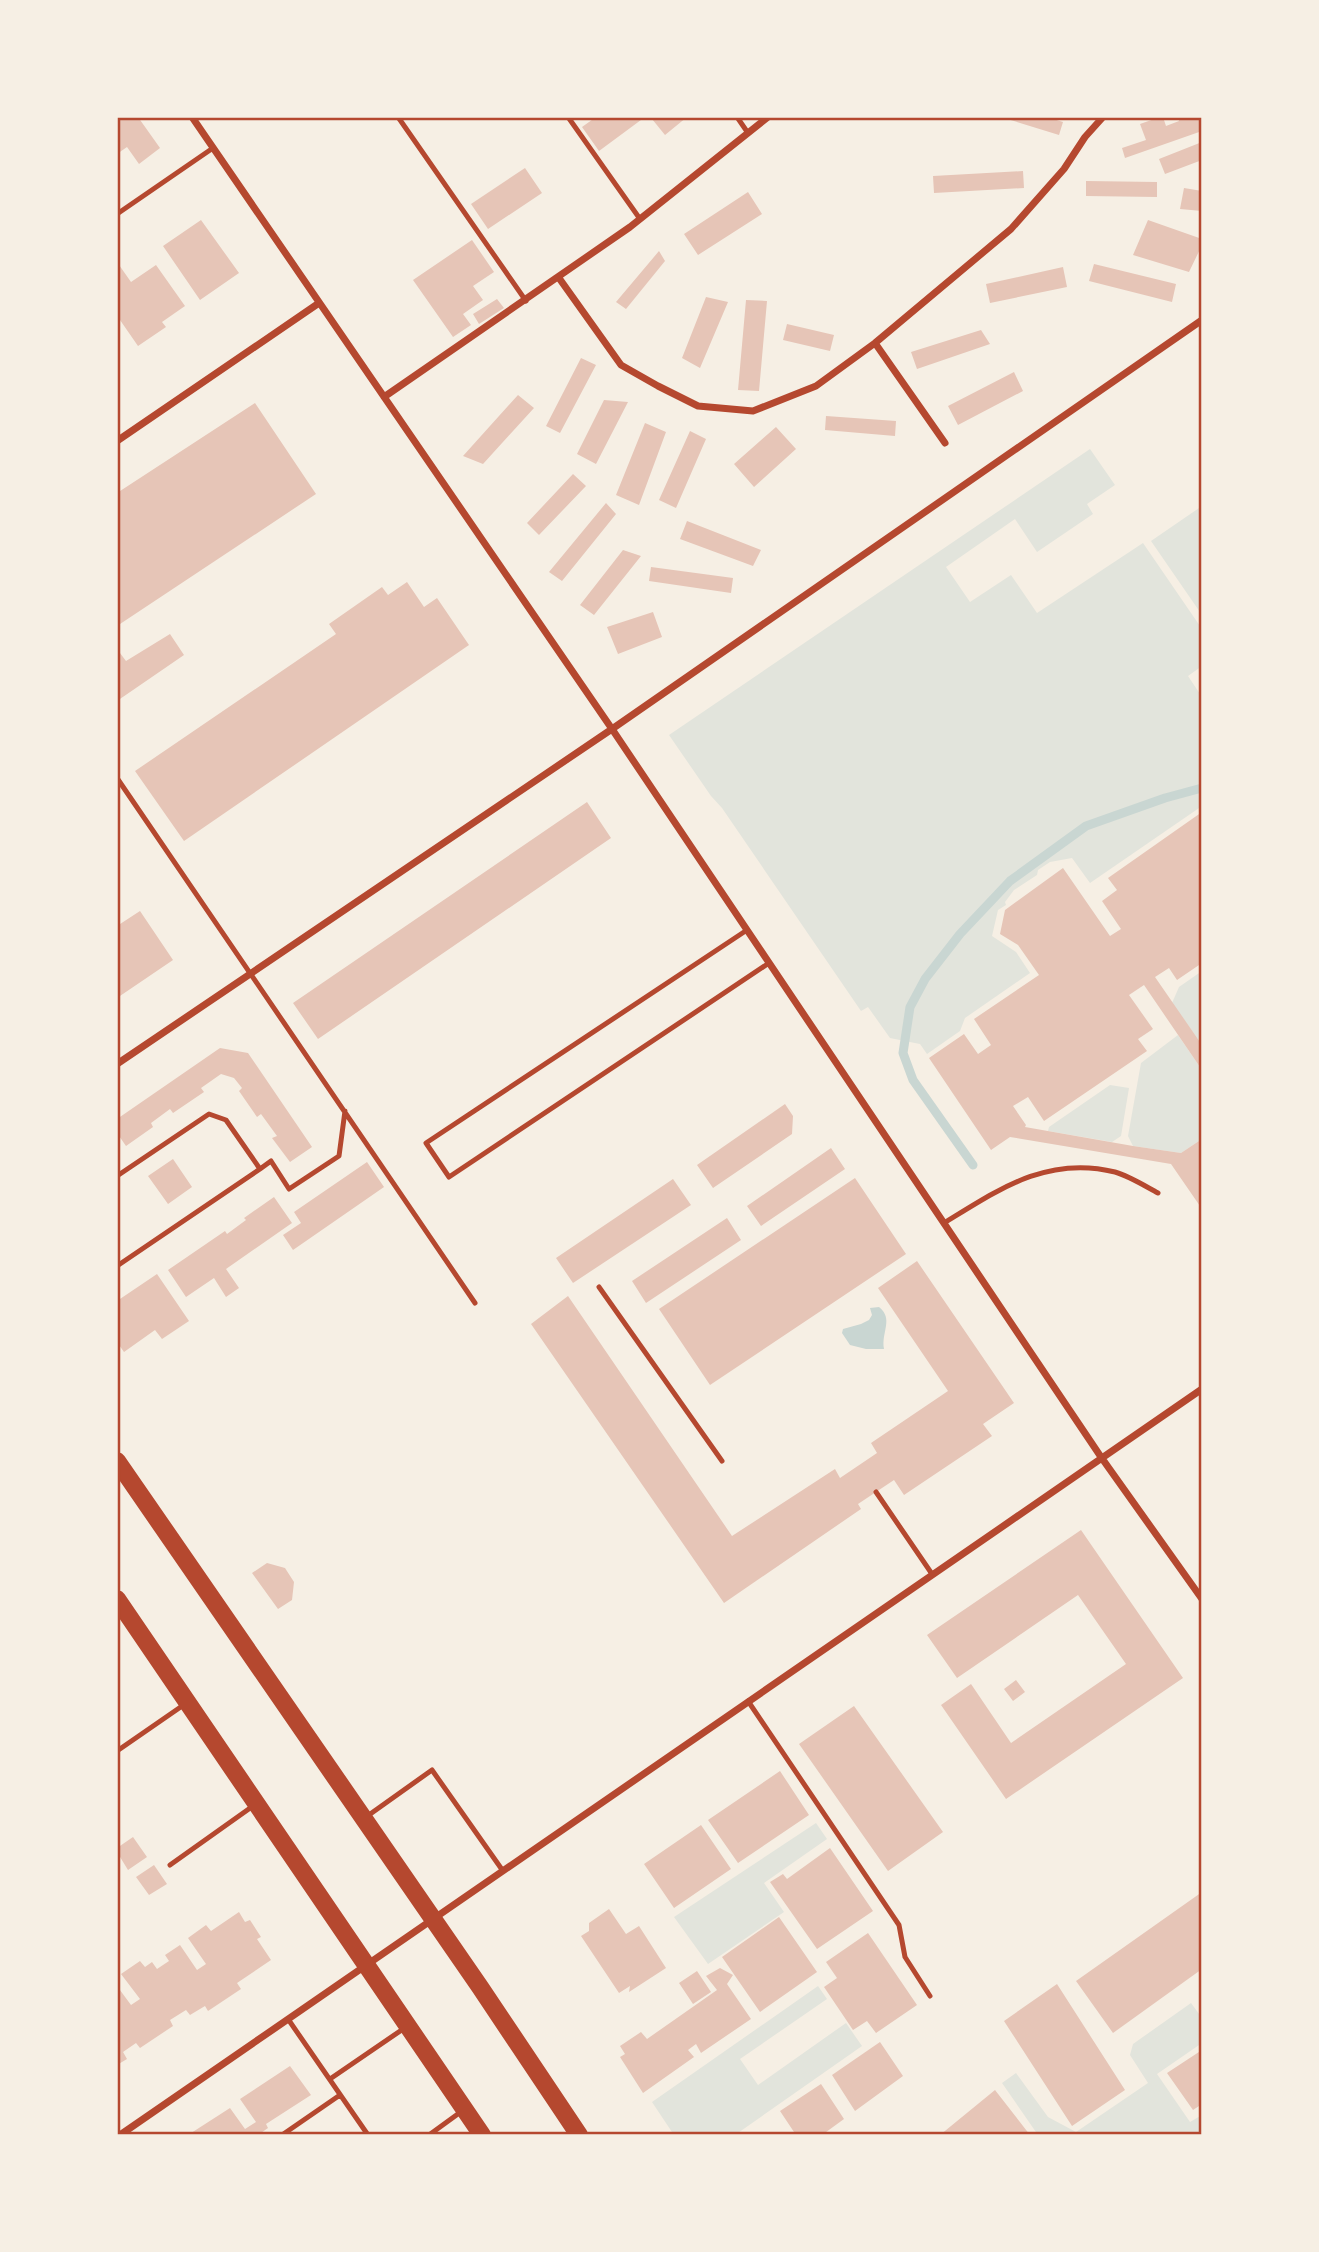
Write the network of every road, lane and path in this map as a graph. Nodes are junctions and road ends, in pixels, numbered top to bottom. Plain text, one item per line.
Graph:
1 (192, 117) edge
2 (398, 117) edge
3 (568, 117) edge
4 (737, 117) edge
5 (768, 117) edge
6 (1103, 117) edge
7 (748, 133) junction
8 (214, 148) junction
9 (117, 214) edge
10 (640, 219) junction
11 (559, 278) junction
12 (526, 301) junction
13 (319, 303) junction
14 (1202, 320) edge
15 (875, 343) junction
16 (383, 397) junction
17 (117, 441) edge
18 (945, 443) dead end
19 (612, 729) junction
20 (117, 778) edge
21 (747, 930) junction
22 (769, 963) junction
23 (252, 973) junction
24 (117, 1064) edge
25 (345, 1111) junction
26 (260, 1169) junction
27 (117, 1176) edge
28 (1158, 1193) dead end
29 (944, 1223) junction
30 (117, 1266) edge
31 (598, 1287) dead end
32 (475, 1303) dead end
33 (1202, 1389) edge
34 (1101, 1457) junction
35 (117, 1461) edge
36 (722, 1461) dead end
37 (876, 1492) dead end
38 (932, 1574) junction
39 (1202, 1598) edge
40 (117, 1599) edge
41 (748, 1701) junction
42 (188, 1702) junction
43 (117, 1751) edge
44 (257, 1803) junction
45 (364, 1818) junction
46 (170, 1865) dead end
47 (503, 1871) junction
48 (433, 1919) junction
49 (366, 1964) junction
50 (930, 1996) dead end
51 (288, 2019) junction
52 (409, 2025) junction
53 (330, 2079) junction
54 (341, 2095) junction
55 (465, 2109) junction
56 (120, 2135) edge
57 (282, 2135) edge
58 (368, 2135) edge
59 (429, 2135) edge
60 (482, 2135) edge
61 (579, 2135) edge

1 - 8 street
2 - 12 lane
3 - 10 lane
4 - 7 lane
5 - 7 street
6 - 15 street
7 - 10 street
8 - 9 lane
8 - 13 street
10 - 11 street
11 - 12 street
11 - 15 street
12 - 16 street
13 - 16 street
13 - 17 street
14 - 19 street
15 - 18 street
16 - 19 street
19 - 21 street
19 - 23 street
20 - 23 lane
21 - 22 street
21 - 22 lane
22 - 29 street
23 - 24 street
23 - 25 lane
25 - 26 lane
25 - 32 lane
26 - 27 lane
26 - 30 lane
28 - 29 lane
29 - 34 street
31 - 36 lane
33 - 34 street
34 - 38 street
34 - 39 street
35 - 45 main road
37 - 38 lane
38 - 41 street
40 - 42 main road
41 - 47 street
41 - 50 lane
42 - 43 lane
42 - 44 main road
44 - 46 lane
44 - 49 main road
45 - 47 lane
45 - 48 main road
47 - 48 street
48 - 49 street
48 - 61 main road
49 - 51 street
49 - 52 main road
51 - 53 lane
51 - 56 street
52 - 53 lane
52 - 55 main road
53 - 54 lane
54 - 57 lane
54 - 58 lane
55 - 59 lane
55 - 60 main road

